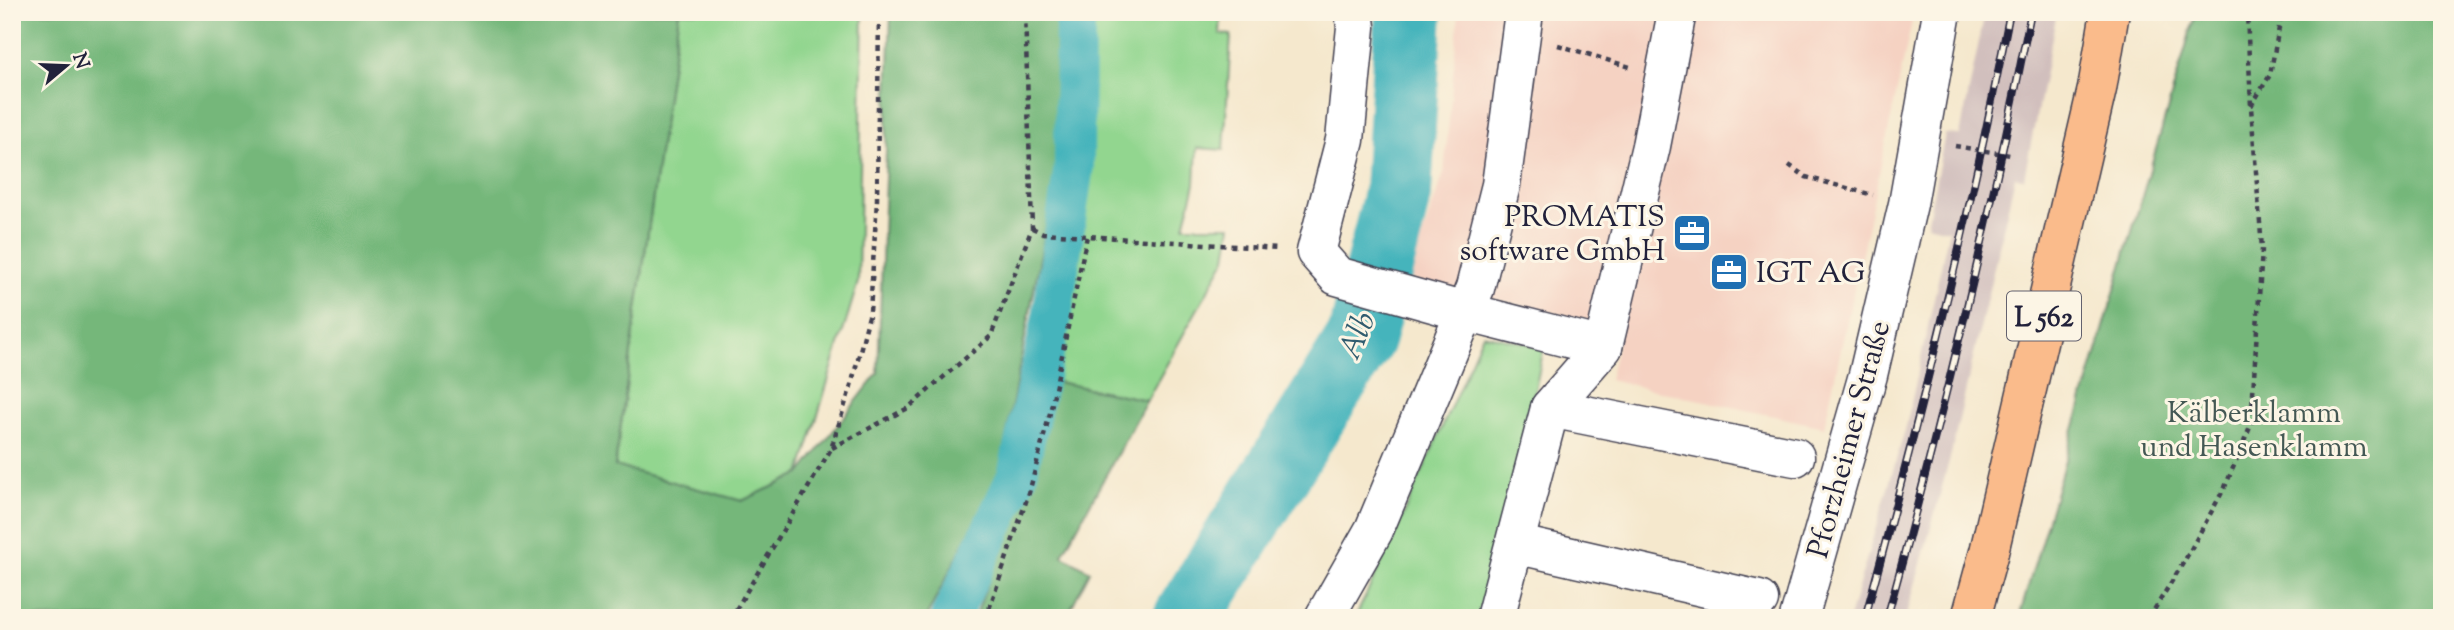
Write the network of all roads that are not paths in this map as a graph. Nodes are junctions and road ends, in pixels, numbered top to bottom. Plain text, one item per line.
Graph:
1 (1354, 12) edge
2 (1524, 12) edge
3 (1677, 12) edge
4 (1942, 12) edge
5 (2110, 12) edge
6 (1448, 307) junction
7 (1603, 347) junction
8 (1550, 408) junction
9 (1795, 457) dead end
10 (1515, 544) junction
11 (1759, 600) dead end
12 (1324, 618) edge
13 (1495, 618) edge
14 (1799, 618) edge
15 (1970, 618) edge

1 - 6 street
2 - 6 street
3 - 7 street
4 - 14 street, Pforzheimer Straße
5 - 15 main road, L 562
6 - 7 street
6 - 12 street
7 - 8 street
8 - 9 street, Pforzheimer Straße
8 - 10 street
10 - 11 street
10 - 13 street

